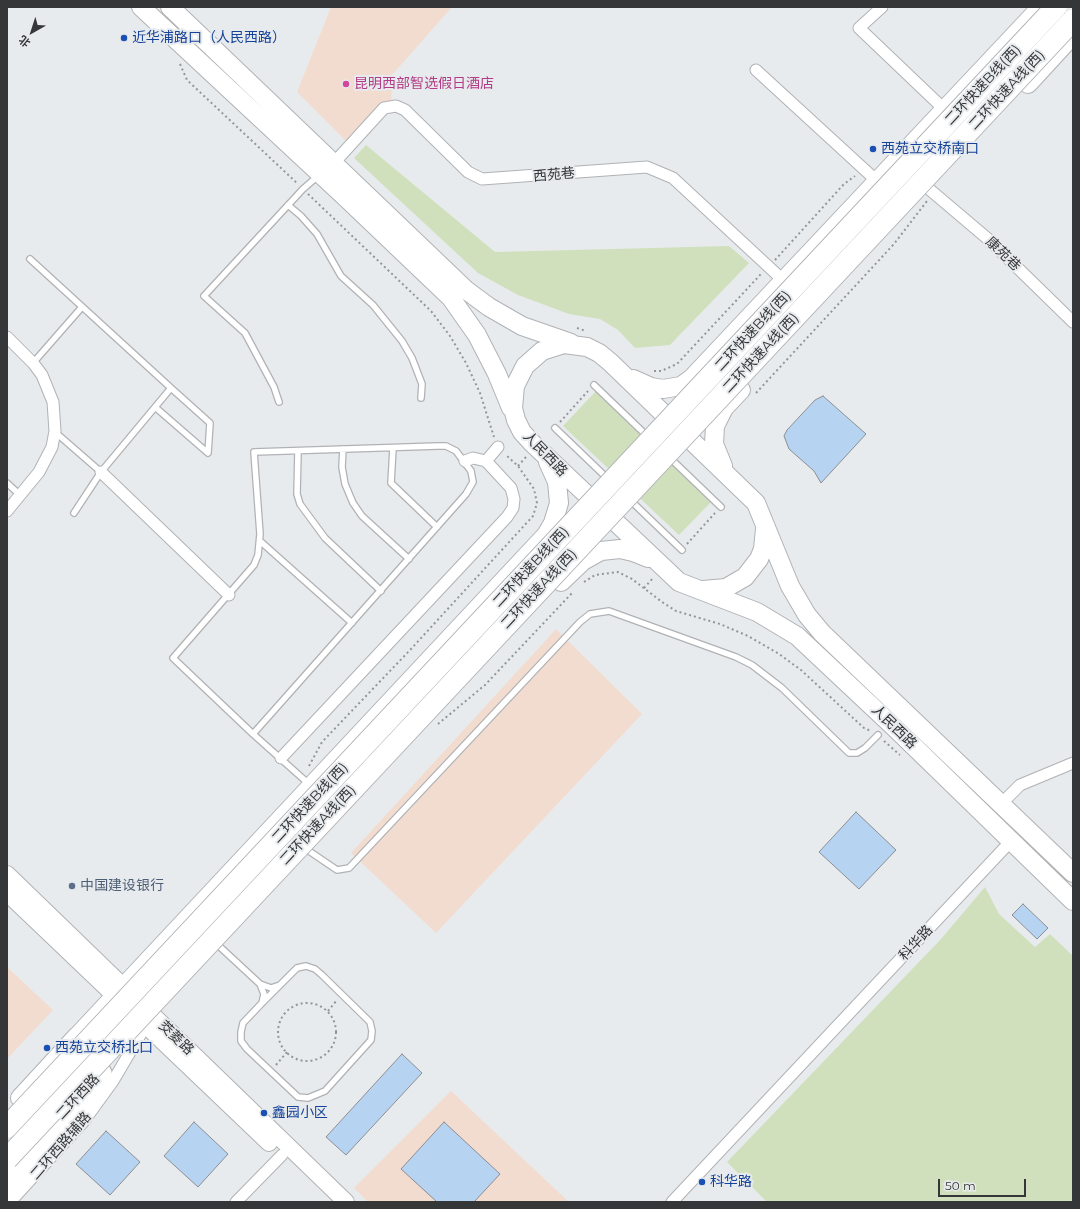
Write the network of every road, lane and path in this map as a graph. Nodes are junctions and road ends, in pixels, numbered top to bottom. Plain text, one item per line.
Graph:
1 (141, 7) edge
2 (170, 7) edge
3 (882, 7) edge
4 (1042, 7) edge
5 (1056, 7) edge
6 (1073, 20) edge
7 (1073, 35) edge
8 (178, 60) dead end
9 (756, 70) dead end
10 (945, 110) junction
11 (326, 169) junction
12 (864, 169) junction
13 (878, 182) junction
14 (303, 189) junction
15 (929, 190) junction
16 (288, 205) junction
17 (30, 259) dead end
18 (768, 268) junction
19 (784, 281) junction
20 (82, 307) junction
21 (1073, 322) edge
22 (575, 328) dead end
23 (735, 333) junction
24 (7, 337) edge
25 (587, 339) junction
26 (610, 362) junction
27 (33, 363) junction
28 (766, 363) junction
29 (650, 370) dead end
30 (594, 385) joint
31 (170, 388) junction
32 (421, 398) dead end
33 (752, 398) dead end
34 (279, 402) dead end
35 (155, 407) junction
36 (516, 420) junction
37 (555, 428) joint
38 (55, 431) junction
39 (498, 447) junction
40 (393, 448) junction
41 (530, 448) junction
42 (343, 449) junction
43 (298, 451) junction
44 (486, 460) junction
45 (465, 461) junction
46 (518, 466) junction
47 (101, 472) junction
48 (7, 483) edge
49 (618, 489) dead end
50 (746, 492) junction
51 (624, 495) dead end
52 (21, 496) junction
53 (721, 506) joint
54 (7, 511) edge
55 (74, 513) dead end
56 (762, 515) junction
57 (437, 528) junction
58 (260, 541) junction
59 (682, 550) joint
60 (409, 560) junction
61 (662, 574) junction
62 (583, 583) dead end
63 (644, 588) junction
64 (691, 588) junction
65 (577, 589) dead end
66 (381, 591) junction
67 (229, 595) junction
68 (480, 606) junction
69 (352, 623) junction
70 (510, 636) junction
71 (432, 729) dead end
72 (253, 734) junction
73 (878, 735) junction
74 (900, 756) dead end
75 (280, 758) junction
76 (1073, 763) edge
77 (307, 782) junction
78 (1001, 804) junction
79 (1011, 841) junction
80 (308, 851) junction
81 (1073, 873) edge
82 (7, 874) edge
83 (7, 893) edge
84 (1073, 901) edge
85 (219, 946) junction
86 (260, 984) junction
87 (280, 985) junction
88 (122, 995) junction
89 (343, 995) junction
90 (262, 1003) junction
91 (328, 1012) junction
92 (146, 1017) junction
93 (287, 1052) junction
94 (271, 1071) junction
95 (101, 1073) joint
96 (7, 1112) edge
97 (7, 1128) edge
98 (282, 1155) junction
99 (7, 1159) edge
100 (10, 1181) edge
101 (10, 1202) edge
102 (236, 1202) edge
103 (331, 1202) edge
104 (346, 1202) edge
105 (672, 1202) edge

1 - 11 main road
2 - 11 main road
3 - 10 street
4 - 10 main road
5 - 97 highway, 二环快速B线(西), bridge
6 - 99 highway, 二环快速A线(西), bridge
7 - 15 main road
8 - 14 path
9 - 12 street
10 - 13 main road
11 - 14 lane
11 - 18 street, 西苑巷
11 - 25 main road
11 - 36 main road
12 - 13 street
12 - 18 path
13 - 19 main road
14 - 16 lane
14 - 39 path
15 - 21 street, 康苑巷
15 - 28 main road
15 - 33 path
16 - 32 lane
16 - 34 lane
17 - 20 lane
18 - 19 street, 西苑巷
18 - 29 path
19 - 23 main road
20 - 27 lane
20 - 31 lane
22 - 25 path
23 - 26 main road
23 - 28 main road
24 - 27 street
25 - 26 main road, 人民西路
25 - 36 main road, 人民西路
26 - 50 main road, 人民西路
27 - 38 street
28 - 50 main road
30 - 37 path
30 - 53 lane
31 - 35 lane
31 - 35 lane
35 - 47 lane
36 - 41 main road, 人民西路
37 - 49 lane
38 - 47 lane
38 - 52 street
39 - 44 street
39 - 46 path
40 - 42 lane
40 - 45 lane
40 - 57 lane
41 - 46 path
41 - 61 main road, 人民西路
41 - 68 main road
42 - 43 lane
42 - 60 lane
43 - 58 lane
43 - 66 lane
44 - 45 street
44 - 75 street
45 - 57 lane
46 - 77 path
47 - 55 lane
47 - 67 street
48 - 52 lane
50 - 56 main road, 人民西路
51 - 59 lane
52 - 54 street
53 - 59 path
56 - 64 main road, 人民西路
56 - 78 main road, 人民西路
57 - 60 lane
58 - 67 lane
58 - 69 lane
60 - 66 lane
61 - 63 path
61 - 64 main road, 人民西路
61 - 70 main road
62 - 63 path
63 - 73 path
64 - 79 main road, 人民西路
65 - 71 path
66 - 69 lane
67 - 72 lane
68 - 70 main road
68 - 77 main road
69 - 72 lane
70 - 80 main road
72 - 75 lane
73 - 74 path
73 - 80 lane
75 - 77 lane
76 - 78 street
77 - 88 main road
78 - 81 main road, 人民西路
79 - 84 main road, 人民西路
79 - 105 street, 科华路
80 - 85 main road
82 - 88 street, 茭菱路
83 - 88 street, 茭菱路
85 - 86 lane
85 - 92 main road
86 - 87 lane
86 - 90 lane
87 - 89 lane
87 - 90 lane
88 - 92 street, 茭菱路
88 - 92 main road
88 - 96 main road
89 - 91 path
89 - 94 lane
90 - 94 lane
91 - 93 path
91 - 93 path
92 - 95 main road
92 - 98 street, 茭菱路
92 - 101 street, 二环西路辅路
92 - 104 street, 茭菱路
93 - 94 path
95 - 100 highway
98 - 102 street
98 - 103 street, 茭菱路

